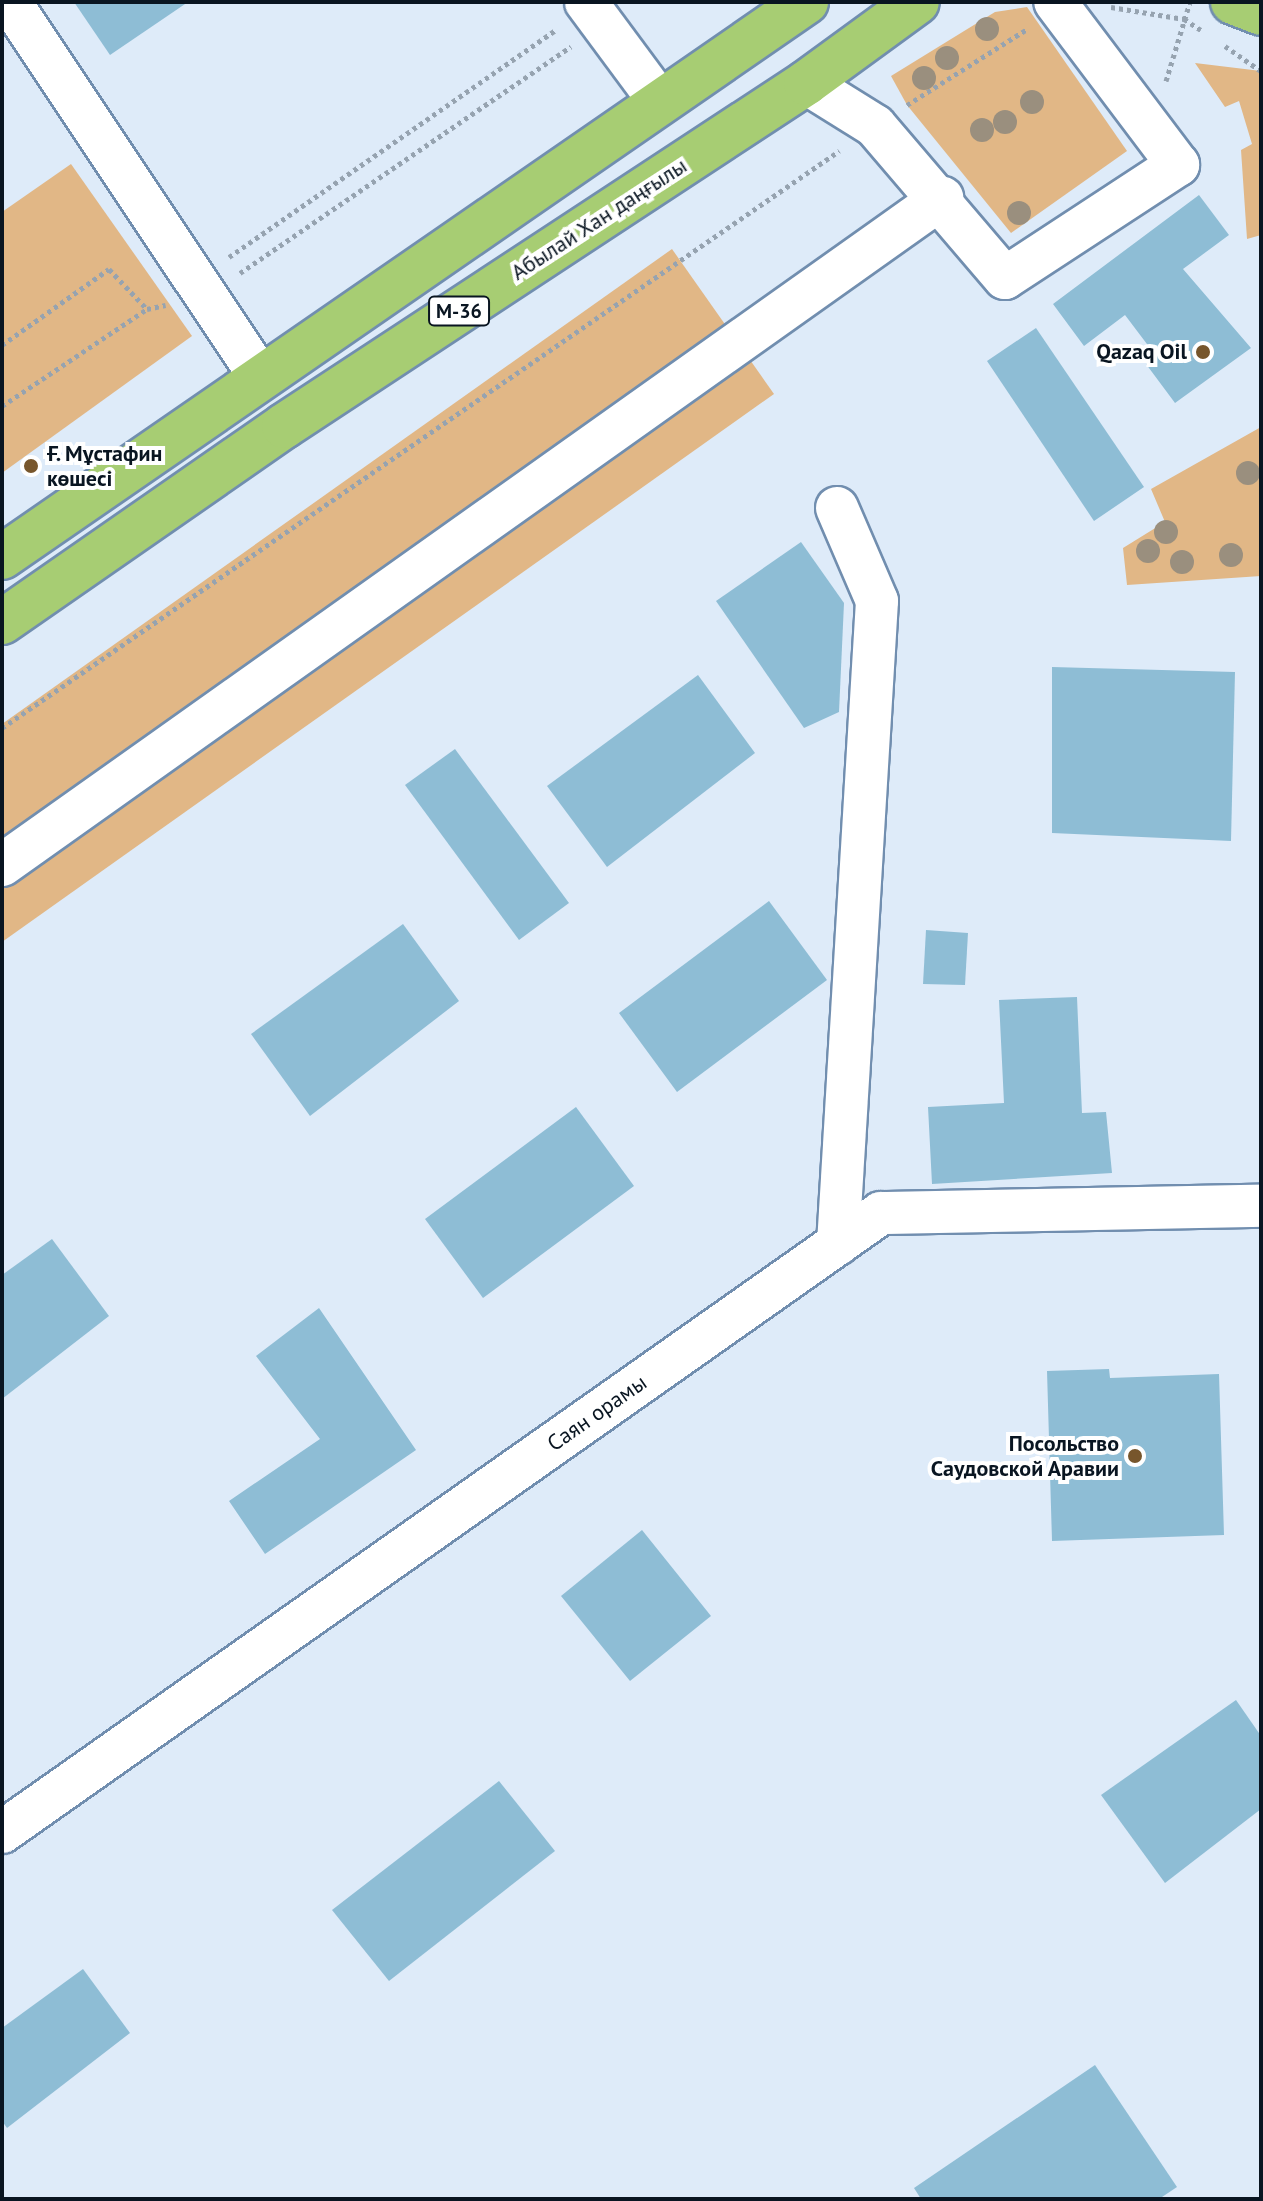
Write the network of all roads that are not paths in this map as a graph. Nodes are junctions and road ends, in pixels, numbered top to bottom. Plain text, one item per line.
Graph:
1 (10, 2) edge
2 (806, 2) edge
3 (917, 2) edge
4 (1233, 2) edge
5 (1057, 5) edge
6 (593, 11) edge
7 (1261, 13) edge
8 (806, 83) junction
9 (660, 102) junction
10 (942, 198) junction
11 (261, 378) junction
12 (837, 508) dead end
13 (2, 557) edge
14 (2, 622) edge
15 (2, 865) edge
16 (1261, 1206) edge
17 (838, 1244) junction
18 (2, 1832) edge

1 - 11 street
2 - 9 main road, M-36
3 - 8 main road, Абылай Хан даңғылы / M-36
4 - 7 main road
5 - 10 street
6 - 9 street
8 - 10 street
8 - 14 main road, Абылай Хан даңғылы / M-36
9 - 11 main road, M-36
10 - 15 street
11 - 13 main road, M-36
12 - 17 street
16 - 17 street, Саян орамы
17 - 18 street, Саян орамы

